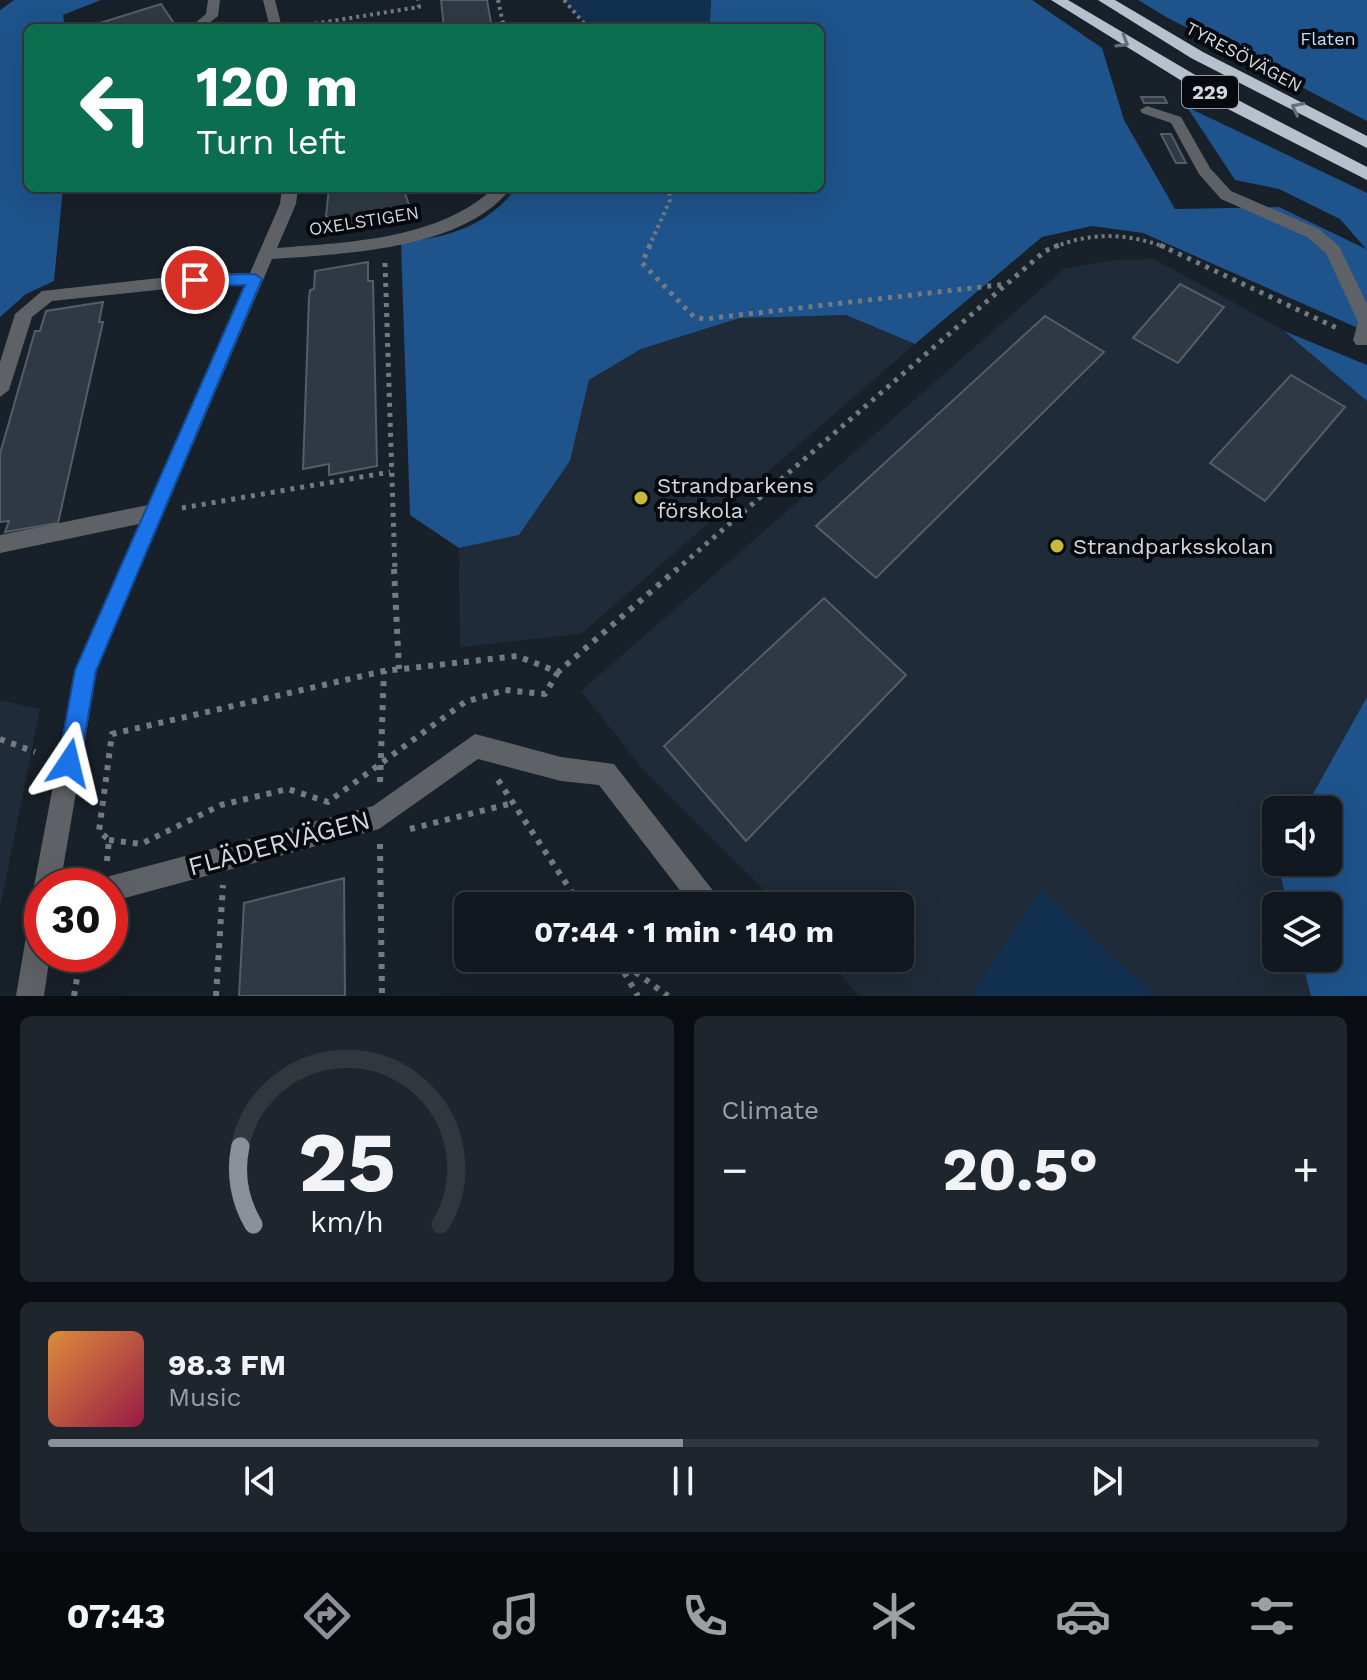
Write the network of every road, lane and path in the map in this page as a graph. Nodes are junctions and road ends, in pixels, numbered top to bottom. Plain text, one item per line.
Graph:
1 (214, 0) edge
2 (269, 0) edge
3 (418, 0) edge
4 (498, 0) edge
5 (564, 0) edge
6 (1058, 0) edge
7 (1105, 0) edge
8 (201, 24) edge
9 (275, 24) edge
10 (314, 24) edge
11 (503, 24) edge
12 (585, 24) edge
13 (1147, 110) dead end
14 (1367, 143) edge
15 (1367, 174) edge
16 (290, 192) edge
17 (498, 192) edge
18 (669, 192) edge
19 (383, 240) junction
20 (266, 254) junction
21 (255, 279) junction
22 (1007, 284) junction
23 (1362, 340) joint
24 (0, 390) edge
25 (390, 472) junction
26 (155, 512) junction
27 (0, 544) edge
28 (399, 669) junction
29 (384, 671) junction
30 (558, 672) junction
31 (0, 739) edge
32 (475, 746) junction
33 (35, 752) dead end
34 (380, 766) junction
35 (379, 817) junction
36 (109, 840) junction
37 (225, 858) junction
38 (50, 868) edge
39 (108, 868) edge
40 (128, 876) edge
41 (572, 892) edge
42 (698, 892) edge
43 (34, 972) edge
44 (78, 972) edge
45 (624, 972) edge
46 (635, 972) edge
47 (30, 996) edge
48 (74, 996) edge
49 (216, 996) edge
50 (382, 996) edge
51 (638, 996) edge
52 (668, 996) edge

1 - 8 street
2 - 9 street
3 - 10 path
4 - 11 path
5 - 12 path
6 -> 15 highway, 229
14 -> 7 highway, TYRESÖVÄGEN / 229
13 - 23 street
16 - 20 street
17 - 19 street, OXELSTIGEN
18 - 22 path
19 - 20 street, OXELSTIGEN
19 - 25 path
20 - 21 street
21 - 24 street
21 - 26 street
22 - 23 path
22 - 30 path
25 - 26 path
25 - 28 path
26 - 27 street
26 - 38 street
28 - 29 path
28 - 30 path
29 - 34 path
29 - 36 path
30 - 34 path
31 - 33 path
32 - 35 street, FLÄDERVÄGEN
32 - 41 path
32 - 42 street
34 - 35 path
34 - 36 path
35 - 37 street, FLÄDERVÄGEN
35 - 50 path
36 - 39 path
37 - 40 street, FLÄDERVÄGEN
37 - 49 path
43 - 47 street
44 - 48 path
45 - 51 path
46 - 52 path

